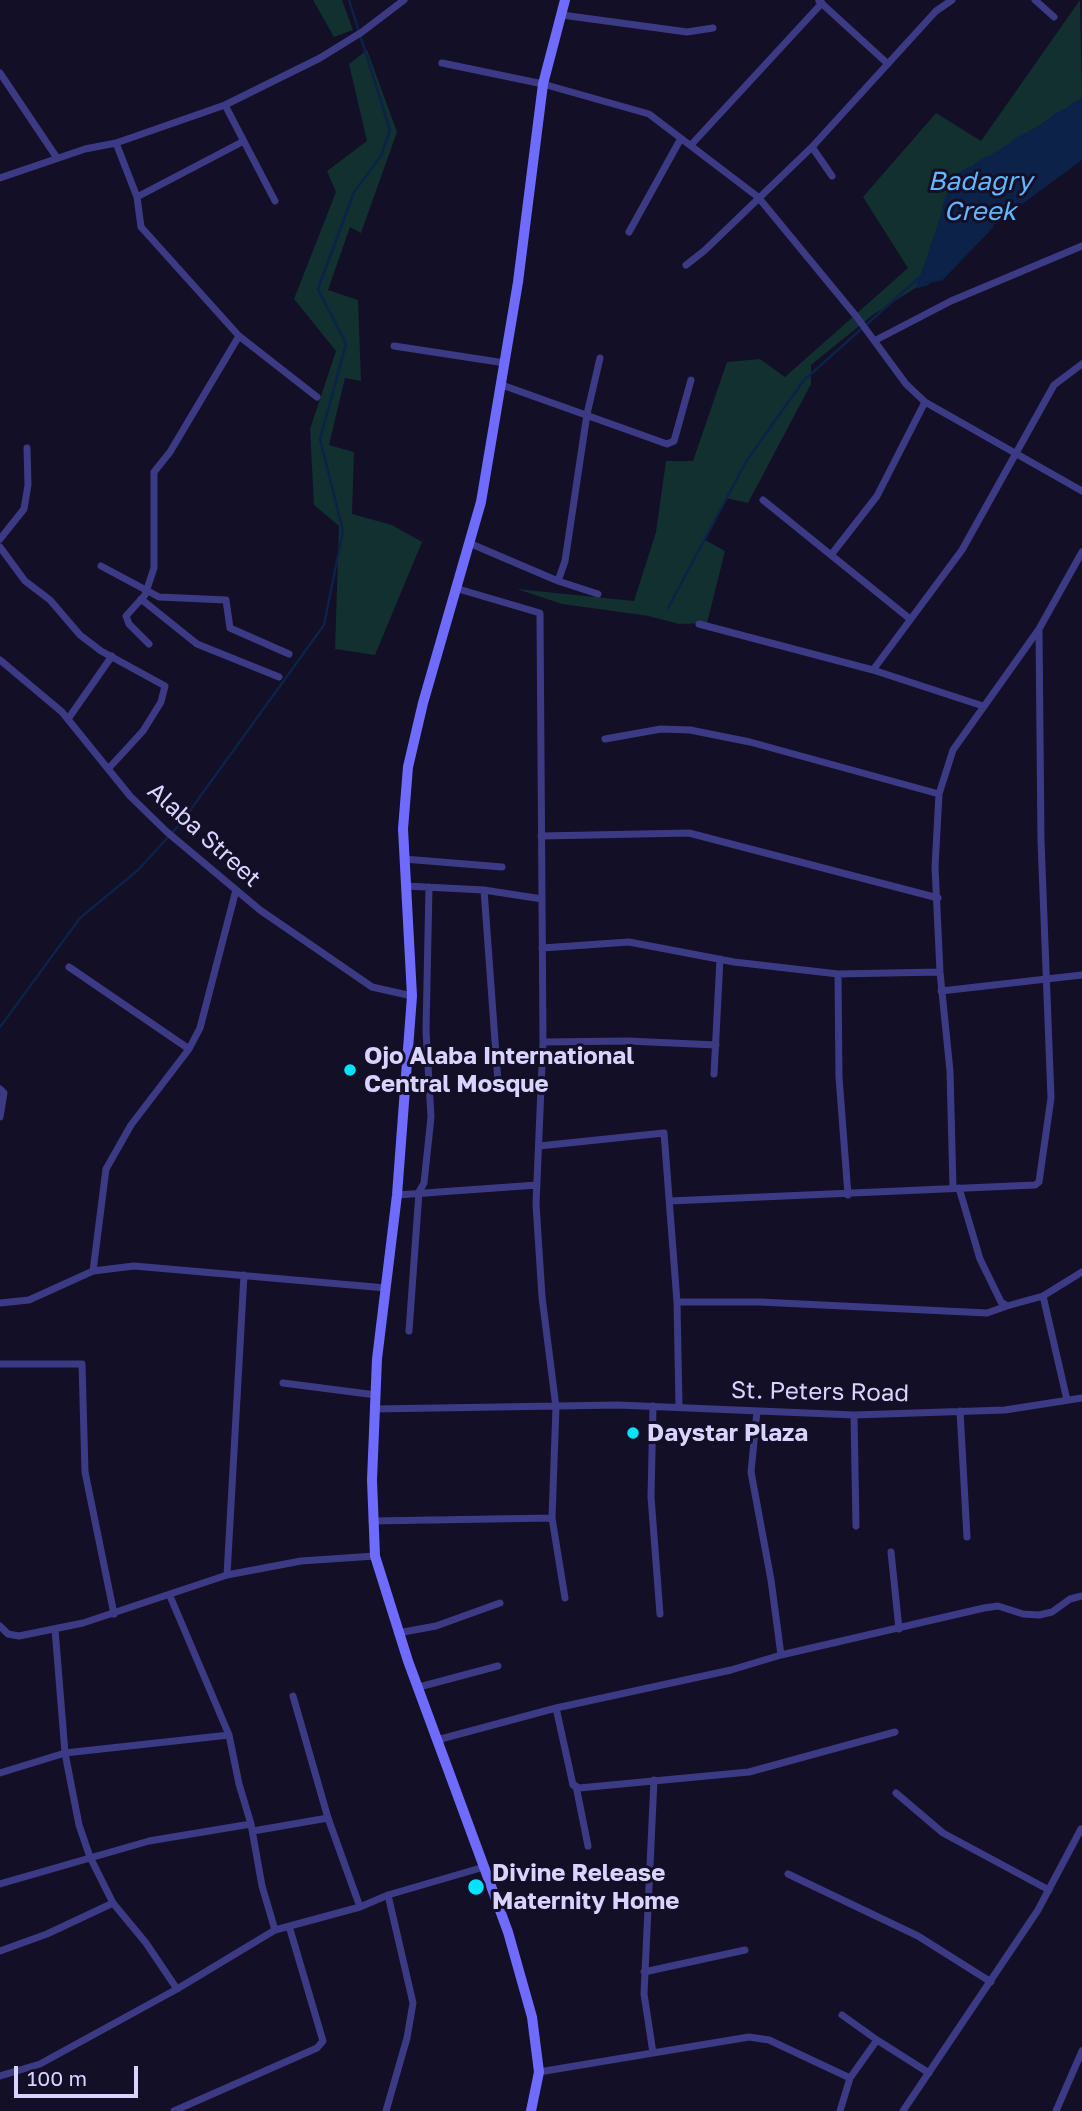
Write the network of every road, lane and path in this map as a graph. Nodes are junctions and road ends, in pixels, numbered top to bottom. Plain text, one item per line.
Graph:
1 (404, 0) edge
2 (565, 0) edge
3 (952, 0) edge
4 (1035, 0) edge
5 (820, 1) edge
6 (562, 15) junction
7 (1054, 17) dead end
8 (713, 28) dead end
9 (442, 63) dead end
10 (888, 64) junction
11 (0, 73) edge
12 (543, 84) junction
13 (225, 105) junction
14 (680, 140) junction
15 (242, 142) junction
16 (116, 143) junction
17 (691, 145) junction
18 (812, 148) junction
19 (57, 158) junction
20 (832, 176) dead end
21 (0, 177) edge
22 (137, 197) junction
23 (758, 197) junction
24 (275, 201) dead end
25 (629, 232) dead end
26 (1082, 246) edge
27 (686, 265) dead end
28 (239, 336) junction
29 (873, 337) junction
30 (394, 345) dead end
31 (600, 358) dead end
32 (505, 363) junction
33 (1082, 364) edge
34 (691, 380) dead end
35 (502, 385) junction
36 (317, 397) dead end
37 (925, 402) junction
38 (587, 414) junction
39 (27, 448) dead end
40 (1014, 452) junction
41 (1082, 491) edge
42 (763, 500) dead end
43 (0, 539) edge
44 (468, 546) junction
45 (0, 547) edge
46 (1082, 552) edge
47 (831, 555) junction
48 (101, 566) dead end
49 (558, 581) junction
50 (455, 588) junction
51 (146, 591) junction
52 (598, 594) dead end
53 (141, 599) junction
54 (910, 619) junction
55 (699, 624) dead end
56 (1039, 629) junction
57 (149, 644) dead end
58 (289, 654) dead end
59 (112, 656) junction
60 (0, 660) edge
61 (873, 670) junction
62 (279, 677) dead end
63 (983, 706) junction
64 (68, 719) junction
65 (605, 739) dead end
66 (109, 768) junction
67 (939, 794) junction
68 (541, 836) junction
69 (404, 859) junction
70 (502, 867) dead end
71 (406, 886) junction
72 (429, 887) junction
73 (236, 890) junction
74 (484, 890) junction
75 (938, 898) junction
76 (542, 899) junction
77 (542, 947) junction
78 (720, 960) junction
79 (69, 967) dead end
80 (940, 972) junction
81 (838, 974) junction
82 (1082, 975) edge
83 (1048, 976) junction
84 (942, 991) junction
85 (412, 996) junction
86 (543, 1042) junction
87 (716, 1045) junction
88 (189, 1049) junction
89 (714, 1074) dead end
90 (498, 1082) dead end
91 (0, 1088) edge
92 (0, 1117) edge
93 (539, 1146) junction
94 (537, 1185) junction
95 (956, 1188) junction
96 (419, 1192) junction
97 (397, 1195) junction
98 (848, 1195) junction
99 (670, 1202) junction
100 (93, 1271) junction
101 (1082, 1272) edge
102 (244, 1275) junction
103 (386, 1288) junction
104 (1043, 1296) junction
105 (0, 1303) edge
106 (677, 1303) junction
107 (1007, 1307) junction
108 (409, 1331) dead end
109 (0, 1364) edge
110 (283, 1383) dead end
111 (376, 1395) junction
112 (1082, 1398) edge
113 (1067, 1400) junction
114 (653, 1406) junction
115 (556, 1407) junction
116 (679, 1407) junction
117 (374, 1409) junction
118 (757, 1411) junction
119 (960, 1411) junction
120 (854, 1415) junction
121 (552, 1518) junction
122 (372, 1521) junction
123 (856, 1526) dead end
124 (967, 1537) dead end
125 (891, 1552) dead end
126 (375, 1556) junction
127 (227, 1576) junction
128 (170, 1596) junction
129 (1082, 1596) edge
130 (565, 1598) dead end
131 (500, 1603) dead end
132 (114, 1614) junction
133 (660, 1614) dead end
134 (0, 1626) edge
135 (55, 1629) junction
136 (899, 1629) junction
137 (398, 1633) junction
138 (781, 1655) junction
139 (498, 1666) dead end
140 (419, 1687) junction
141 (293, 1696) dead end
142 (556, 1708) junction
143 (895, 1732) dead end
144 (229, 1735) junction
145 (437, 1740) junction
146 (65, 1753) junction
147 (0, 1773) edge
148 (654, 1780) junction
149 (576, 1786) junction
150 (896, 1793) dead end
151 (328, 1818) junction
152 (252, 1828) junction
153 (1082, 1829) edge
154 (588, 1846) dead end
155 (90, 1857) junction
156 (484, 1867) junction
157 (788, 1874) dead end
158 (0, 1884) edge
159 (1049, 1890) junction
160 (388, 1895) junction
161 (113, 1903) junction
162 (360, 1907) junction
163 (289, 1926) junction
164 (275, 1930) junction
165 (745, 1950) dead end
166 (0, 1951) edge
167 (644, 1972) junction
168 (990, 1982) junction
169 (177, 1989) junction
170 (842, 2015) dead end
171 (877, 2040) junction
172 (1082, 2051) edge
173 (653, 2053) junction
174 (539, 2072) junction
175 (929, 2073) junction
176 (0, 2076) edge
177 (849, 2078) junction
178 (174, 2111) edge
179 (386, 2111) edge
180 (531, 2111) edge
181 (840, 2111) edge
182 (903, 2111) edge
183 (1056, 2111) edge

1 - 13 street
2 - 6 main road
3 - 10 street
4 - 7 street
5 - 10 street
5 - 17 street
6 - 8 street
6 - 12 main road
9 - 12 street
10 - 18 street
11 - 19 street
12 - 14 street
12 - 32 main road
13 - 15 street
13 - 16 street
14 - 17 street
14 - 25 street
15 - 22 street
15 - 24 street
16 - 19 street
16 - 22 street
17 - 23 street
18 - 20 street
18 - 23 street
19 - 21 street
22 - 28 street
23 - 27 street
23 - 29 street
26 - 29 street
28 - 36 street
28 - 51 street
29 - 37 street
30 - 32 street
31 - 38 street
32 - 35 main road
33 - 40 street
34 - 38 street
35 - 38 street
35 - 44 main road
37 - 40 street
37 - 47 street
38 - 49 street
39 - 43 street
40 - 41 street
40 - 54 street
42 - 47 street
44 - 49 street
44 - 50 main road
45 - 59 street
46 - 56 street
47 - 54 street
48 - 51 street
49 - 52 street
50 - 68 street
50 - 69 main road
51 - 53 street
51 - 58 street
53 - 57 street
53 - 62 street
54 - 61 street
55 - 61 street
56 - 63 street
56 - 83 street
59 - 64 street
59 - 66 street
60 - 64 street, Alaba Street
61 - 63 street
63 - 67 street
64 - 66 street, Alaba Street
65 - 67 street
66 - 73 street, Alaba Street
67 - 75 street
68 - 75 street
68 - 76 street
69 - 70 street
69 - 71 main road
71 - 72 street
71 - 85 main road
72 - 74 street
72 - 96 street
73 - 85 street, Alaba Street
73 - 88 street
74 - 76 street
74 - 90 street
75 - 80 street
76 - 77 street
77 - 78 street
77 - 86 street
78 - 81 street
78 - 87 street
79 - 88 street
80 - 81 street
80 - 84 street
81 - 98 street
82 - 83 street
83 - 84 street
83 - 95 street
84 - 95 street
85 - 97 main road
86 - 87 street
86 - 93 street
87 - 89 street
88 - 100 street
91 - 92 street
93 - 94 street
93 - 99 street
94 - 96 street
94 - 115 street
95 - 98 street
95 - 107 street
96 - 97 street
96 - 108 street
97 - 103 main road
98 - 99 street
99 - 106 street
100 - 102 street
100 - 105 street
101 - 104 street
102 - 103 street
102 - 127 street
103 - 111 main road
104 - 107 street
104 - 113 street
106 - 107 street
106 - 116 street
109 - 132 street
110 - 111 street
111 - 117 main road
112 - 113 street, St. Peters Road
113 - 119 street, St. Peters Road
114 - 115 street, St. Peters Road
114 - 116 street, St. Peters Road
114 - 133 street
115 - 117 street, St. Peters Road
115 - 121 street
116 - 118 street, St. Peters Road
117 - 122 main road
118 - 120 street, St. Peters Road
118 - 138 street
119 - 120 street, St. Peters Road
119 - 124 street
120 - 123 street
121 - 122 street
121 - 130 street
122 - 126 main road
125 - 136 street
126 - 127 street
126 - 137 main road
127 - 128 street
128 - 132 street
128 - 144 street
129 - 136 street
131 - 137 street
132 - 135 street
134 - 135 street
135 - 146 street
136 - 138 street
137 - 140 main road
138 - 142 street
139 - 140 street
140 - 145 main road
141 - 151 street
142 - 145 street
142 - 149 street
143 - 148 street
144 - 146 street
144 - 152 street
145 - 156 main road
146 - 147 street
146 - 155 street
148 - 149 street
148 - 167 street
149 - 154 street
150 - 159 street
151 - 152 street
151 - 162 street
152 - 155 street
152 - 164 street
153 - 159 street
155 - 158 street
155 - 161 street
156 - 160 street
156 - 174 main road
157 - 168 street
159 - 168 street
160 - 162 street
160 - 179 street
161 - 166 street
161 - 169 street
162 - 163 street
163 - 164 street
163 - 178 street
164 - 169 street
165 - 167 street
167 - 173 street
168 - 175 street
169 - 176 street
170 - 171 street
171 - 175 street
171 - 177 street
172 - 183 street
173 - 174 street
173 - 177 street
174 - 180 main road
175 - 182 street
177 - 181 street

